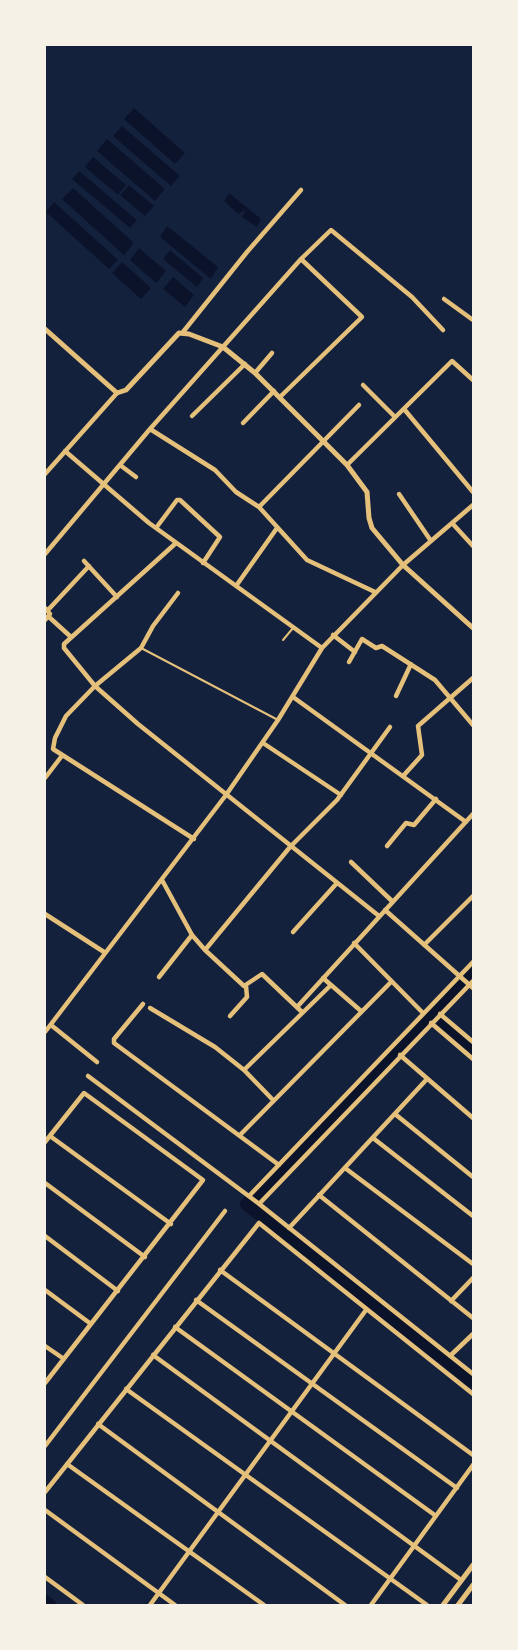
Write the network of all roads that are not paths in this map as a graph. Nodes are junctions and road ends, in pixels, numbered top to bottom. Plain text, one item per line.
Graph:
1 (302, 190) dead end
2 (301, 259) junction
3 (444, 299) dead end
4 (473, 320) edge
5 (45, 330) edge
6 (443, 330) dead end
7 (183, 332) junction
8 (223, 347) junction
9 (272, 353) dead end
10 (245, 364) junction
11 (255, 373) junction
12 (473, 380) edge
13 (363, 385) dead end
14 (274, 391) junction
15 (280, 397) junction
16 (113, 398) junction
17 (358, 405) dead end
18 (404, 409) junction
19 (192, 416) dead end
20 (396, 417) junction
21 (243, 423) dead end
22 (150, 429) junction
23 (325, 442) junction
24 (65, 451) junction
25 (120, 465) junction
26 (347, 465) junction
27 (45, 474) edge
28 (136, 477) dead end
29 (102, 489) junction
30 (473, 492) edge
31 (399, 494) dead end
32 (473, 505) edge
33 (260, 507) junction
34 (452, 523) junction
35 (156, 528) junction
36 (278, 528) junction
37 (431, 541) junction
38 (176, 543) junction
39 (473, 546) edge
40 (45, 554) edge
41 (84, 561) dead end
42 (203, 563) junction
43 (403, 565) junction
44 (88, 566) junction
45 (236, 586) junction
46 (178, 593) dead end
47 (374, 593) junction
48 (117, 597) junction
49 (46, 609) edge
50 (47, 619) edge
51 (293, 628) junction
52 (473, 628) edge
53 (333, 634) junction
54 (71, 637) junction
55 (283, 640) dead end
56 (141, 648) junction
57 (322, 648) junction
58 (355, 652) junction
59 (349, 662) dead end
60 (411, 664) junction
61 (473, 678) edge
62 (94, 686) junction
63 (396, 696) dead end
64 (293, 697) junction
65 (451, 698) junction
66 (278, 720) junction
67 (473, 725) edge
68 (390, 727) dead end
69 (263, 743) junction
70 (373, 752) junction
71 (61, 757) junction
72 (404, 775) junction
73 (45, 778) edge
74 (226, 795) junction
75 (340, 795) junction
76 (436, 799) junction
77 (473, 814) edge
78 (466, 822) junction
79 (194, 839) junction
80 (387, 846) dead end
81 (290, 847) junction
82 (351, 862) dead end
83 (162, 880) junction
84 (337, 883) junction
85 (473, 897) edge
86 (393, 902) junction
87 (385, 910) junction
88 (45, 914) edge
89 (379, 916) junction
90 (293, 932) dead end
91 (192, 935) junction
92 (354, 943) junction
93 (424, 945) junction
94 (205, 950) junction
95 (104, 952) junction
96 (473, 962) edge
97 (159, 977) dead end
98 (460, 977) junction
99 (323, 978) junction
100 (391, 982) junction
101 (471, 984) edge
102 (331, 985) junction
103 (246, 986) junction
104 (143, 1004) dead end
105 (297, 1007) junction
106 (150, 1008) dead end
107 (361, 1011) junction
108 (302, 1012) junction
109 (423, 1013) junction
110 (439, 1015) junction
111 (230, 1016) dead end
112 (432, 1022) junction
113 (51, 1025) junction
114 (45, 1032) edge
115 (473, 1042) edge
116 (400, 1055) junction
117 (473, 1059) edge
118 (97, 1062) dead end
119 (244, 1070) junction
120 (88, 1076) dead end
121 (427, 1079) junction
122 (273, 1100) junction
123 (395, 1114) junction
124 (473, 1118) edge
125 (50, 1136) junction
126 (240, 1136) junction
127 (372, 1138) junction
128 (45, 1142) edge
129 (279, 1165) junction
130 (345, 1168) junction
131 (473, 1177) edge
132 (45, 1183) edge
133 (319, 1196) junction
134 (250, 1197) junction
135 (258, 1203) junction
136 (225, 1211) dead end
137 (473, 1216) edge
138 (171, 1224) junction
139 (289, 1228) junction
140 (45, 1236) edge
141 (144, 1257) junction
142 (473, 1264) edge
143 (220, 1270) junction
144 (473, 1278) edge
145 (45, 1290) edge
146 (118, 1291) junction
147 (196, 1300) junction
148 (451, 1301) junction
149 (366, 1310) junction
150 (473, 1318) edge
151 (91, 1324) junction
152 (175, 1327) junction
153 (473, 1334) edge
154 (45, 1346) edge
155 (334, 1353) junction
156 (153, 1355) junction
157 (450, 1356) junction
158 (64, 1359) junction
159 (473, 1374) edge
160 (313, 1382) junction
161 (45, 1383) edge
162 (126, 1389) junction
163 (473, 1394) edge
164 (292, 1411) junction
165 (98, 1424) junction
166 (271, 1440) junction
167 (45, 1446) edge
168 (473, 1455) edge
169 (67, 1464) junction
170 (473, 1465) edge
171 (246, 1474) junction
172 (457, 1488) junction
173 (45, 1492) edge
174 (45, 1510) edge
175 (218, 1512) junction
176 (436, 1516) junction
177 (414, 1545) junction
178 (190, 1551) junction
179 (473, 1564) edge
180 (45, 1577) edge
181 (390, 1578) junction
182 (461, 1580) junction
183 (472, 1588) edge
184 (159, 1593) junction
185 (83, 1605) edge
186 (150, 1605) edge
187 (175, 1605) edge
188 (264, 1605) edge
189 (345, 1605) edge
190 (370, 1605) edge
191 (427, 1605) edge
192 (443, 1605) edge
193 (458, 1605) edge

1 - 7 street
2 - 6 street
2 - 8 street
2 - 15 street
3 - 4 street
5 - 16 street
7 - 8 street
7 - 16 street
8 - 10 street
8 - 22 street
9 - 11 street
10 - 11 street
10 - 19 street
11 - 14 street
12 - 18 street
13 - 20 street
14 - 15 street
14 - 21 street
15 - 23 street
16 - 24 street
17 - 23 street
18 - 20 street
18 - 30 street
20 - 26 street
22 - 25 street
22 - 33 street
23 - 26 street
23 - 33 street
24 - 27 street
24 - 29 street
25 - 28 street
25 - 29 street
26 - 43 street
29 - 35 street
29 - 40 street
31 - 37 street
32 - 34 street
33 - 36 street
34 - 37 street
34 - 39 street
35 - 38 street
35 - 42 street
36 - 45 street
36 - 47 street
37 - 43 street
38 - 42 street
38 - 48 street
41 - 44 street
42 - 45 street
43 - 47 street
43 - 52 street
44 - 48 street
44 - 49 street
45 - 51 street
46 - 56 street
47 - 53 street
48 - 54 street
49 - 50 street
50 - 54 street
51 - 55 lane
51 - 57 street
53 - 57 street
53 - 58 street
54 - 62 street
56 - 62 street
56 - 66 lane
57 - 64 street
58 - 59 street
58 - 60 street
60 - 63 street
60 - 65 street
61 - 65 street
62 - 71 street
62 - 74 street
64 - 66 street
64 - 70 street
65 - 67 street
65 - 72 street
66 - 69 street
68 - 70 street
69 - 74 street
69 - 75 street
70 - 72 street
70 - 75 street
71 - 73 street
71 - 79 street
72 - 76 street
74 - 79 street
74 - 81 street
75 - 81 street
76 - 78 street
76 - 80 street
77 - 78 street
78 - 86 street
79 - 83 street
81 - 84 street
81 - 94 street
82 - 86 street
83 - 91 street
83 - 95 street
84 - 89 street
84 - 90 street
85 - 93 street
86 - 87 street
87 - 89 street
87 - 93 street
88 - 95 street
89 - 92 street
91 - 94 street
91 - 97 street
92 - 99 street
92 - 100 street
93 - 98 street
94 - 103 street
95 - 113 street
96 - 98 street
98 - 101 street
98 - 109 street
99 - 102 street
99 - 105 street
100 - 107 street
100 - 109 street
101 - 110 street
102 - 107 street
102 - 108 street
103 - 105 street
103 - 111 street
104 - 126 street
105 - 108 street
106 - 119 street
107 - 122 street
108 - 119 street
109 - 129 street
110 - 112 street
110 - 115 street
112 - 116 street
112 - 117 street
113 - 114 street
113 - 118 street
116 - 121 street
116 - 135 street
119 - 122 street
120 - 134 street
121 - 123 street
121 - 124 street
122 - 126 street
123 - 127 street
123 - 131 street
125 - 128 street
125 - 138 street
125 - 138 street
126 - 129 street
127 - 130 street
127 - 137 street
129 - 134 street
130 - 133 street
130 - 142 street
132 - 141 street
133 - 139 street
133 - 148 street
134 - 135 street
135 - 139 street
136 - 167 street
138 - 141 street
139 - 157 street
140 - 146 street
141 - 146 street
143 - 147 street
143 - 149 street
143 - 155 street
144 - 148 street
145 - 151 street
146 - 151 street
147 - 152 street
147 - 160 street
148 - 150 street
149 - 155 street
149 - 163 street
151 - 158 street
152 - 156 street
152 - 164 street
153 - 157 street
154 - 158 street
155 - 160 street
155 - 168 street
156 - 162 street
156 - 166 street
157 - 159 street
158 - 161 street
160 - 164 street
160 - 172 street
162 - 165 street
162 - 171 street
164 - 166 street
164 - 176 street
165 - 169 street
165 - 175 street
166 - 171 street
166 - 177 street
169 - 173 street
169 - 178 street
170 - 172 street
171 - 175 street
171 - 181 street
172 - 176 street
174 - 184 street
175 - 178 street
175 - 189 street
176 - 177 street
177 - 181 street
177 - 182 street
178 - 184 street
178 - 188 street
179 - 182 street
180 - 185 street
181 - 190 street
181 - 191 street
182 - 192 street
183 - 193 street
184 - 186 street
184 - 187 street

